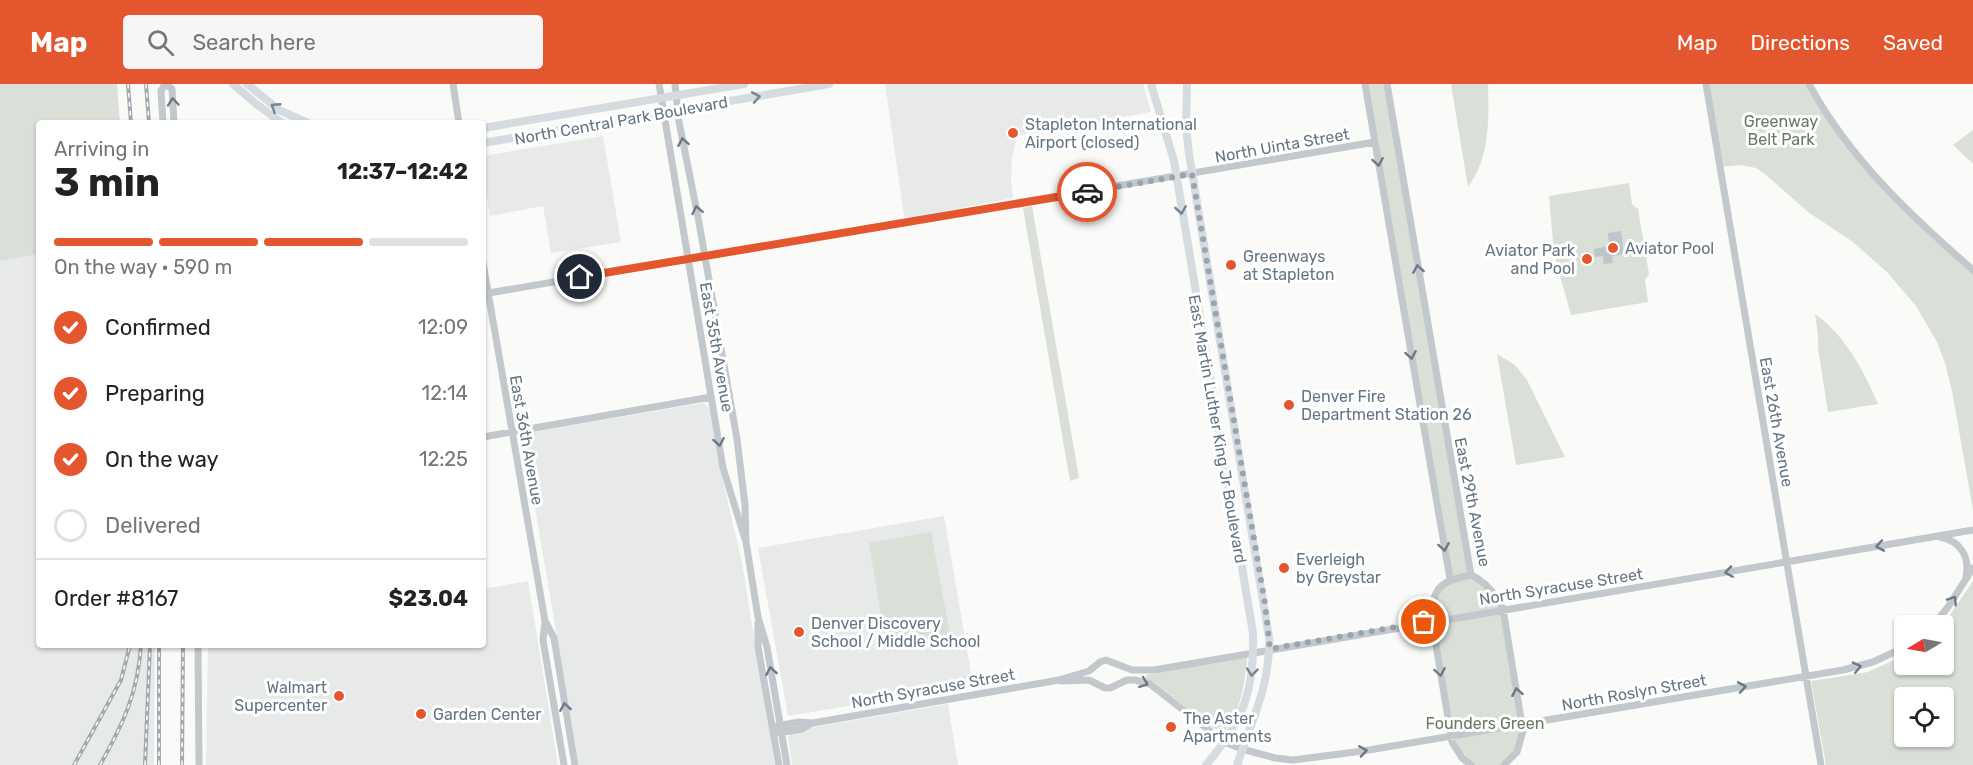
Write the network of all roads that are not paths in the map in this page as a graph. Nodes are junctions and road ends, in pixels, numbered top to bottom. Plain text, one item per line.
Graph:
1 (165, 84) edge
2 (233, 84) edge
3 (247, 84) edge
4 (453, 84) edge
5 (659, 84) edge
6 (675, 84) edge
7 (744, 84) edge
8 (829, 84) edge
9 (1151, 84) edge
10 (1188, 84) edge
11 (1365, 84) edge
12 (1387, 84) edge
13 (1706, 84) edge
14 (1809, 84) edge
15 (676, 95) junction
16 (661, 98) junction
17 (678, 110) junction
18 (664, 113) junction
19 (163, 120) edge
20 (174, 120) edge
21 (278, 120) edge
22 (302, 120) edge
23 (459, 120) edge
24 (486, 127) edge
25 (1375, 142) junction
26 (486, 143) edge
27 (1192, 174) junction
28 (1176, 177) junction
29 (705, 257) junction
30 (688, 260) junction
31 (1973, 270) edge
32 (486, 293) edge
33 (711, 397) junction
34 (512, 432) junction
35 (486, 436) edge
36 (1973, 530) edge
37 (1938, 537) junction
38 (746, 542) junction
39 (1787, 562) junction
40 (1973, 568) edge
41 (1471, 575) junction
42 (1450, 579) junction
43 (1966, 580) junction
44 (1503, 609) junction
45 (1942, 615) edge
46 (758, 618) junction
47 (545, 621) junction
48 (1432, 621) junction
49 (200, 648) edge
50 (1270, 649) junction
51 (1253, 652) junction
52 (1894, 652) edge
53 (1118, 665) junction
54 (1095, 667) junction
55 (1806, 676) junction
56 (1059, 680) junction
57 (1118, 683) junction
58 (1097, 684) junction
59 (1522, 724) junction
60 (782, 729) junction
61 (772, 730) junction
62 (1451, 736) junction
63 (1224, 742) junction
64 (1242, 749) junction
65 (199, 765) edge
66 (564, 765) edge
67 (575, 765) edge
68 (779, 765) edge
69 (787, 765) edge
70 (1206, 765) edge
71 (1237, 765) edge
72 (1471, 765) edge
73 (1504, 765) edge
74 (1821, 765) edge

1 - 19 street
20 -> 1 street
2 - 21 main road
22 -> 3 main road
4 - 23 street
5 - 16 street, East 35th Avenue
6 - 15 street, East 35th Avenue
7 - 15 main road, North Central Park Boulevard
17 -> 8 main road, North Central Park Boulevard
9 - 28 main road, East Martin Luther King Jr Boulevard
10 - 27 main road, East Martin Luther King Jr Boulevard
11 - 25 street
41 -> 12 street, East 29th Avenue
13 - 39 street, East 26th Avenue
14 - 31 street
15 - 16 main road, North Central Park Boulevard
15 - 17 street, East 35th Avenue
16 - 18 street, East 35th Avenue
16 - 24 main road, North Central Park Boulevard
17 - 18 main road, North Central Park Boulevard
29 -> 17 street, East 35th Avenue
18 - 26 main road, North Central Park Boulevard
18 - 30 street, East 35th Avenue
25 - 27 street, North Uinta Street
25 -> 42 street
27 - 28 street, North Uinta Street
27 - 50 main road, East Martin Luther King Jr Boulevard
28 - 29 street, North Uinta Street
28 -> 51 main road, East Martin Luther King Jr Boulevard
29 - 30 street, North Uinta Street
29 - 38 street, East 35th Avenue
30 - 32 street, North Uinta Street
30 - 33 street, East 35th Avenue
32 - 34 street, East 36th Avenue
33 - 34 street
33 -> 38 street, East 35th Avenue
34 - 35 street
34 - 47 street, East 36th Avenue
36 - 37 street, North Syracuse Street
37 -> 39 street, North Syracuse Street
37 - 43 street
38 - 46 street, East 35th Avenue
39 -> 44 street, North Syracuse Street
39 - 55 street, East 26th Avenue
40 - 43 street
41 - 42 street
41 - 44 street, East 29th Avenue
42 - 48 street
45 -> 43 street
44 - 48 street, North Syracuse Street
59 -> 44 street, East 29th Avenue
60 -> 46 street, East 35th Avenue
46 - 61 street, East 35th Avenue
47 - 66 street, East 36th Avenue
67 -> 47 street, East 36th Avenue
48 - 50 street, North Syracuse Street
48 -> 62 street
49 - 65 street
50 - 51 street, North Syracuse Street
50 - 64 main road, East Martin Luther King Jr Boulevard
51 - 53 street, North Syracuse Street
51 -> 63 main road, East Martin Luther King Jr Boulevard
55 -> 52 street, North Roslyn Street
53 - 54 street
53 - 57 street
54 - 56 street, North Syracuse Street
54 - 58 street
59 -> 55 street, North Roslyn Street
55 - 74 street, East 26th Avenue
56 - 58 street, North Syracuse Street
56 - 60 street, North Syracuse Street
57 - 58 street
57 -> 63 street, North Roslyn Street
59 - 62 street, North Roslyn Street
59 - 73 street, East 29th Avenue
60 - 61 street, North Syracuse Street
60 - 69 street, East 35th Avenue
61 - 68 street, East 35th Avenue
64 -> 62 street, North Roslyn Street
62 - 72 street
63 - 64 street, North Roslyn Street
63 - 70 main road, East Martin Luther King Jr Boulevard
64 - 71 main road, East Martin Luther King Jr Boulevard

